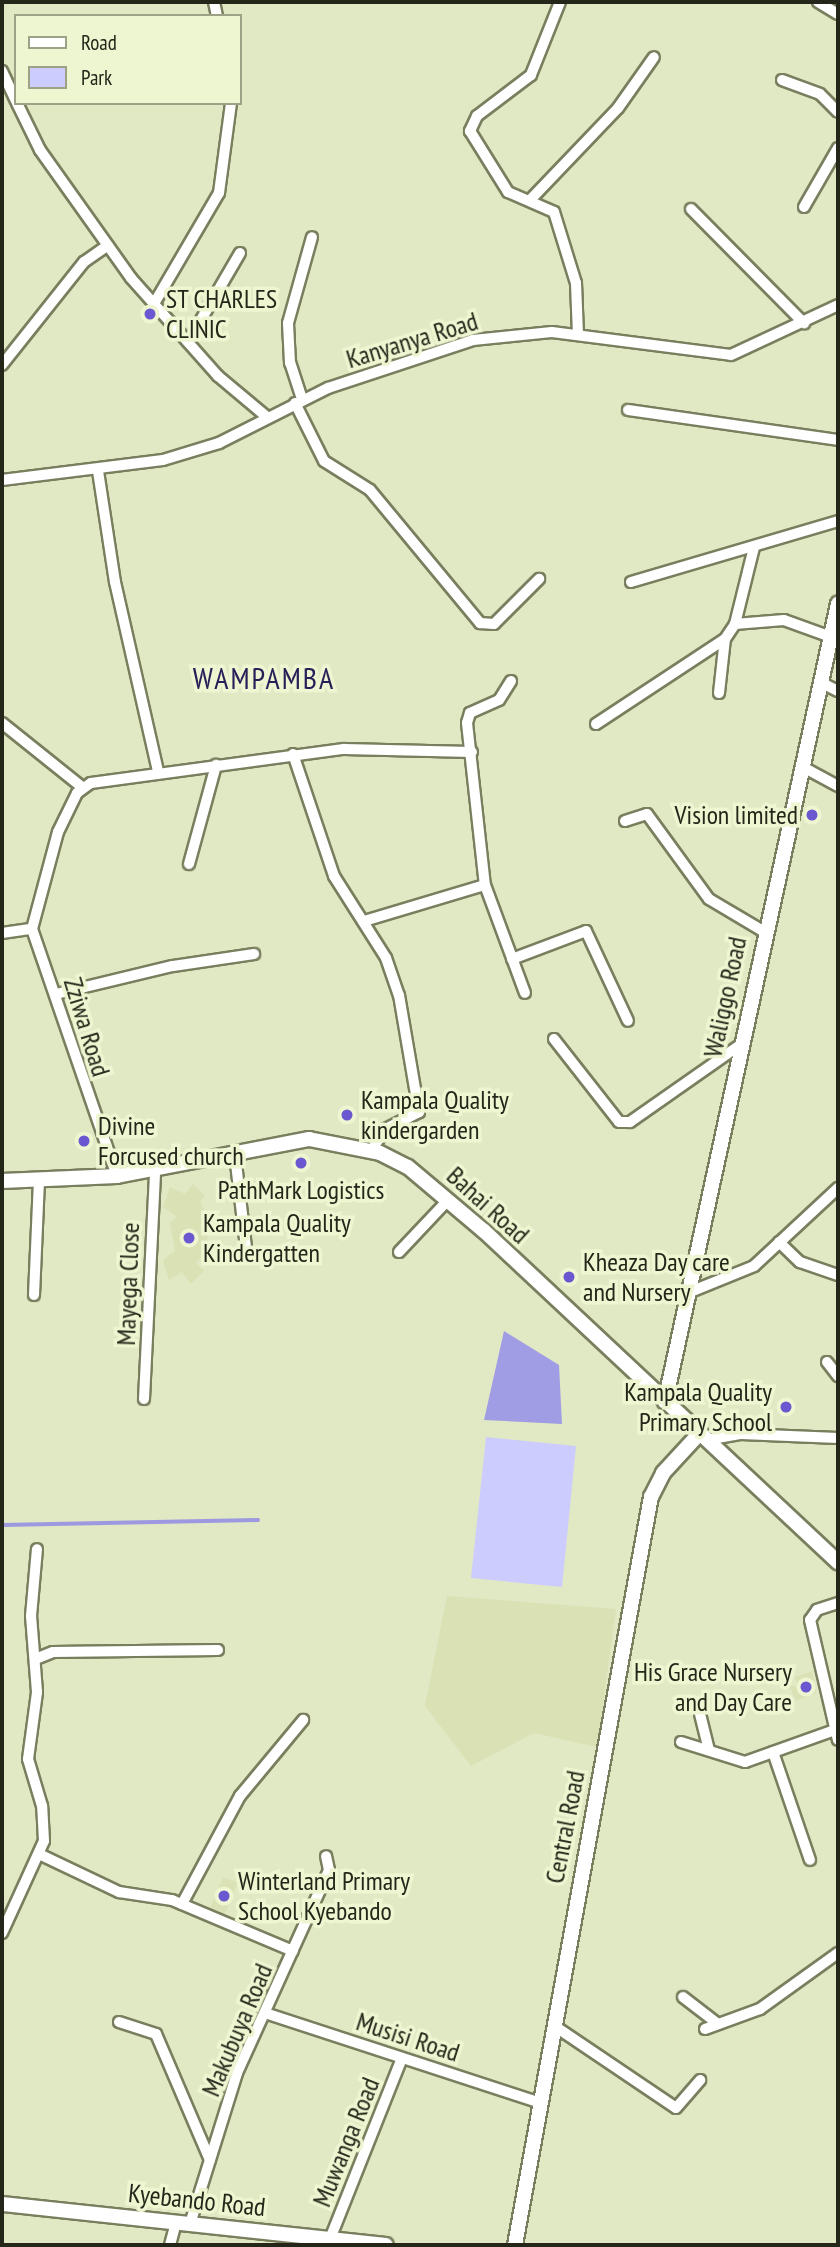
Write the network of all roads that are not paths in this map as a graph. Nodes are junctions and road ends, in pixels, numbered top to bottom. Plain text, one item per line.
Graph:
1 (560, 2) edge
2 (818, 2) edge
3 (838, 14) edge
4 (654, 57) dead end
5 (2, 71) edge
6 (782, 80) dead end
7 (14, 98) edge
8 (18, 105) edge
9 (231, 105) edge
10 (838, 111) edge
11 (838, 148) edge
12 (532, 198) junction
13 (804, 206) dead end
14 (691, 209) dead end
15 (312, 237) dead end
16 (108, 245) junction
17 (240, 253) dead end
18 (155, 302) junction
19 (838, 305) edge
20 (804, 323) junction
21 (578, 334) junction
22 (188, 342) junction
23 (2, 365) edge
24 (299, 401) junction
25 (628, 410) dead end
26 (267, 417) junction
27 (838, 440) edge
28 (98, 471) junction
29 (2, 480) edge
30 (838, 521) edge
31 (754, 547) junction
32 (538, 579) dead end
33 (631, 582) dead end
34 (838, 604) edge
35 (735, 624) junction
36 (831, 637) junction
37 (725, 639) junction
38 (511, 681) dead end
39 (820, 682) junction
40 (838, 691) edge
41 (719, 693) dead end
42 (2, 723) edge
43 (596, 724) dead end
44 (472, 752) junction
45 (293, 754) junction
46 (216, 765) junction
47 (801, 766) junction
48 (158, 772) junction
49 (838, 786) edge
50 (82, 787) junction
51 (625, 821) dead end
52 (190, 864) dead end
53 (485, 885) junction
54 (364, 921) junction
55 (32, 929) junction
56 (763, 932) junction
57 (2, 933) edge
58 (254, 954) dead end
59 (512, 959) junction
60 (525, 993) dead end
61 (55, 994) junction
62 (628, 1021) dead end
63 (554, 1039) dead end
64 (740, 1045) junction
65 (372, 1150) junction
66 (235, 1155) junction
67 (155, 1171) junction
68 (117, 1176) junction
69 (2, 1181) edge
70 (39, 1182) junction
71 (838, 1188) edge
72 (447, 1201) junction
73 (779, 1242) junction
74 (246, 1247) dead end
75 (399, 1252) dead end
76 (838, 1275) edge
77 (690, 1292) junction
78 (34, 1295) dead end
79 (827, 1362) dead end
80 (838, 1376) edge
81 (144, 1399) dead end
82 (665, 1402) junction
83 (703, 1437) junction
84 (838, 1438) edge
85 (37, 1549) dead end
86 (838, 1562) edge
87 (838, 1603) edge
88 (218, 1650) dead end
89 (38, 1658) junction
90 (700, 1714) dead end
91 (303, 1720) dead end
92 (837, 1735) edge
93 (681, 1742) dead end
94 (709, 1749) junction
95 (773, 1752) junction
96 (39, 1854) junction
97 (326, 1856) dead end
98 (810, 1860) dead end
99 (182, 1904) junction
100 (2, 1933) edge
101 (293, 1951) junction
102 (838, 1954) edge
103 (683, 1997) dead end
104 (265, 2013) junction
105 (119, 2022) dead end
106 (719, 2024) junction
107 (553, 2025) junction
108 (705, 2029) dead end
109 (401, 2061) junction
110 (700, 2080) dead end
111 (537, 2102) junction
112 (210, 2160) junction
113 (2, 2204) edge
114 (183, 2223) junction
115 (277, 2239) edge
116 (330, 2239) junction
117 (170, 2245) edge
118 (386, 2245) edge
119 (515, 2245) edge

1 - 12 street
2 - 3 street
4 - 12 street
5 - 7 street
6 - 10 street
8 - 16 street
9 - 18 street
11 - 13 street
12 - 21 street
14 - 20 street
15 - 24 street
16 - 18 street
16 - 23 street
17 - 22 street
18 - 22 street
19 - 20 street, Kanyanya Road
20 - 21 street, Kanyanya Road
21 - 24 street, Kanyanya Road
22 - 26 street
24 - 26 street, Kanyanya Road
24 - 32 street
25 - 27 street
26 - 28 street, Kanyanya Road
28 - 29 street, Kanyanya Road
28 - 48 street
30 - 31 street
31 - 33 street
31 - 35 street
34 - 36 street, Waliggo Road
35 - 36 street
35 - 37 street
36 - 39 street, Waliggo Road
37 - 41 street
37 - 43 street
38 - 44 street
39 - 40 street
39 - 47 street, Waliggo Road
42 - 50 street
44 - 45 street
44 - 53 street
45 - 46 street
45 - 54 street
46 - 48 street
46 - 52 street
47 - 49 street
47 - 56 street, Waliggo Road
48 - 50 street
50 - 55 street
51 - 56 street
53 - 54 street
53 - 59 street
54 - 65 street
55 - 57 street
55 - 61 street, Zziwa Road
56 - 64 street, Waliggo Road
58 - 61 street
59 - 60 street
59 - 62 street
61 - 68 street, Zziwa Road
63 - 64 street
64 - 77 street, Waliggo Road
65 - 66 street, Bahai Road
65 - 72 street, Bahai Road
66 - 67 street, Bahai Road
66 - 74 street
67 - 68 street, Bahai Road
67 - 81 street, Mayega Close
68 - 70 street, Bahai Road
69 - 70 street, Bahai Road
70 - 78 street
71 - 73 street
72 - 75 street
72 - 82 street, Bahai Road
73 - 76 street
73 - 77 street
77 - 82 street, Waliggo Road
79 - 80 street
82 - 83 street, Bahai Road
83 - 84 street
83 - 86 street, Bahai Road
83 - 107 street, Central Road
85 - 89 street
87 - 92 street
88 - 89 street
89 - 96 street
90 - 94 street
91 - 99 street
92 - 95 street
93 - 94 street
94 - 95 street
95 - 98 street
96 - 99 street
96 - 100 street
97 - 101 street, Makubuya Road
99 - 101 street
101 - 104 street, Makubuya Road
102 - 106 street
103 - 106 street
104 - 109 street, Musisi Road
104 - 112 street, Makubuya Road
105 - 112 street
106 - 108 street
107 - 110 street
107 - 111 street, Central Road
109 - 111 street, Musisi Road
109 - 116 street, Muwanga Road
111 - 119 street, Central Road
112 - 114 street, Makubuya Road
113 - 114 street, Kyebando Road
114 - 115 street, Kyebando Road
114 - 117 street, Makubuya Road
115 - 116 street, Kyebando Road
116 - 118 street, Kyebando Road

